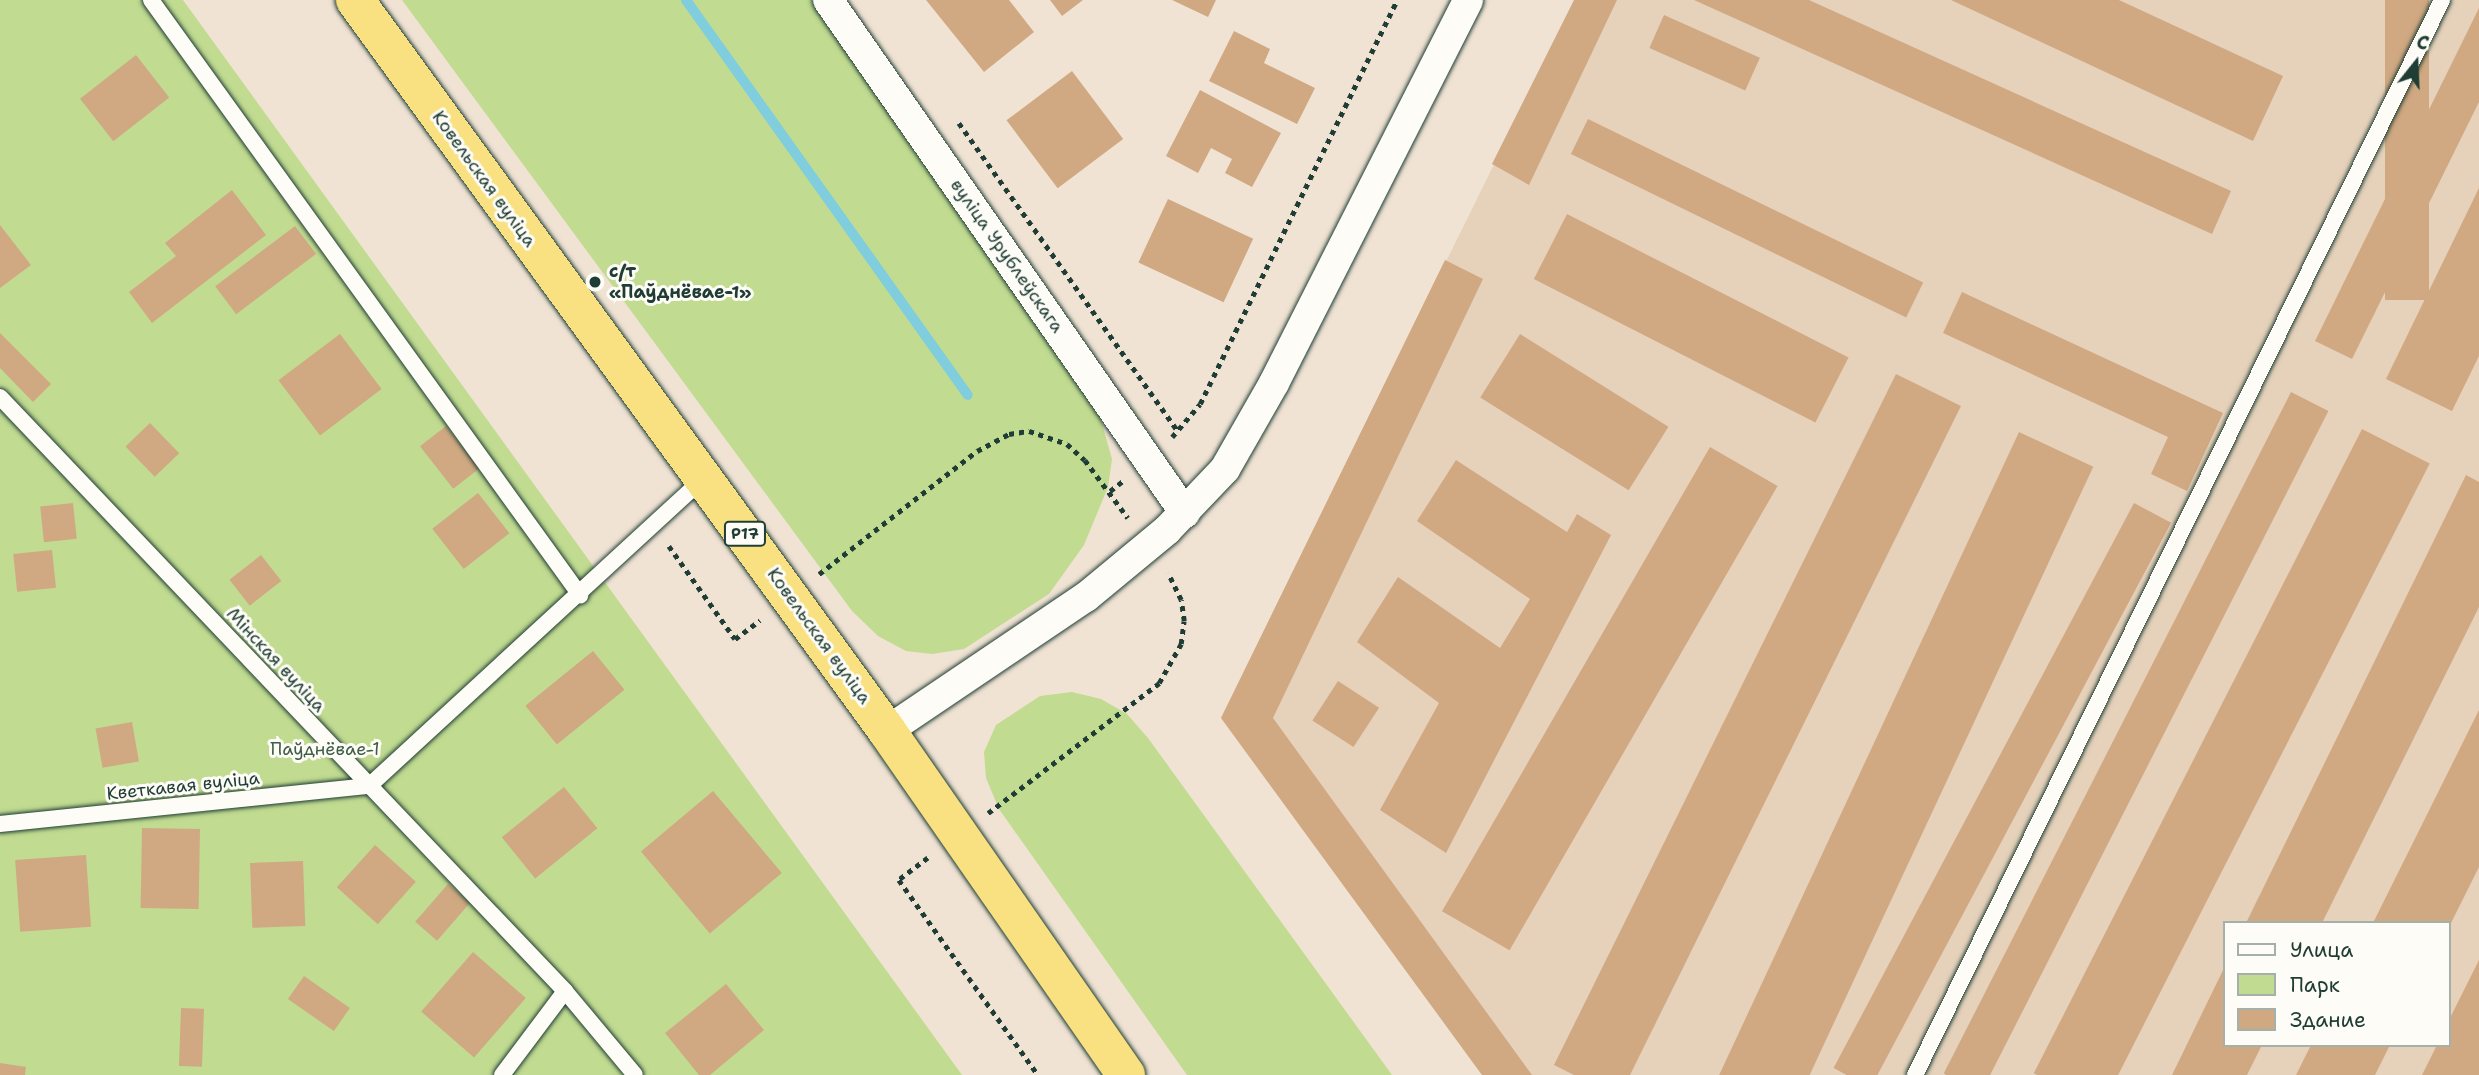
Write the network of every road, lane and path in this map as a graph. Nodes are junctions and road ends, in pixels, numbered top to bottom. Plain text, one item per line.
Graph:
1 (151, 0) edge
2 (355, 0) edge
3 (828, 0) edge
4 (1397, 0) edge
5 (1468, 0) edge
6 (2442, 0) edge
7 (952, 113) dead end
8 (0, 397) edge
9 (1178, 431) junction
10 (1149, 459) junction
11 (702, 480) junction
12 (1110, 491) junction
13 (1185, 513) junction
14 (655, 527) junction
15 (1149, 547) junction
16 (580, 595) junction
17 (790, 596) junction
18 (887, 731) junction
19 (369, 786) junction
20 (0, 824) edge
21 (959, 835) junction
22 (565, 991) junction
23 (502, 1075) edge
24 (635, 1075) edge
25 (1038, 1075) edge
26 (1126, 1075) edge
27 (1915, 1075) edge

1 - 16 lane
2 - 11 highway, Ковельская вуліца / Р17
3 - 10 street, вуліца Урублеўскага
4 - 9 path
5 - 13 street
6 - 27 lane
7 - 9 path
8 - 19 lane, Мінская вуліца
9 - 10 path
10 - 12 path
10 - 13 street, вуліца Урублеўскага
11 - 14 lane
11 - 17 highway, Ковельская вуліца / Р17
12 - 15 path
12 - 17 path
13 - 15 street
14 - 16 lane
14 - 17 path
15 - 18 street
15 - 21 path
16 - 19 lane
17 - 18 highway, Ковельская вуліца / Р17
18 - 21 highway, Ковельская вуліца / Р17
19 - 20 lane, Кветкавая вуліца
19 - 22 lane, Мінская вуліца
21 - 25 path
21 - 26 highway, Ковельская вуліца / Р17
22 - 23 lane
22 - 24 lane, Мінская вуліца

